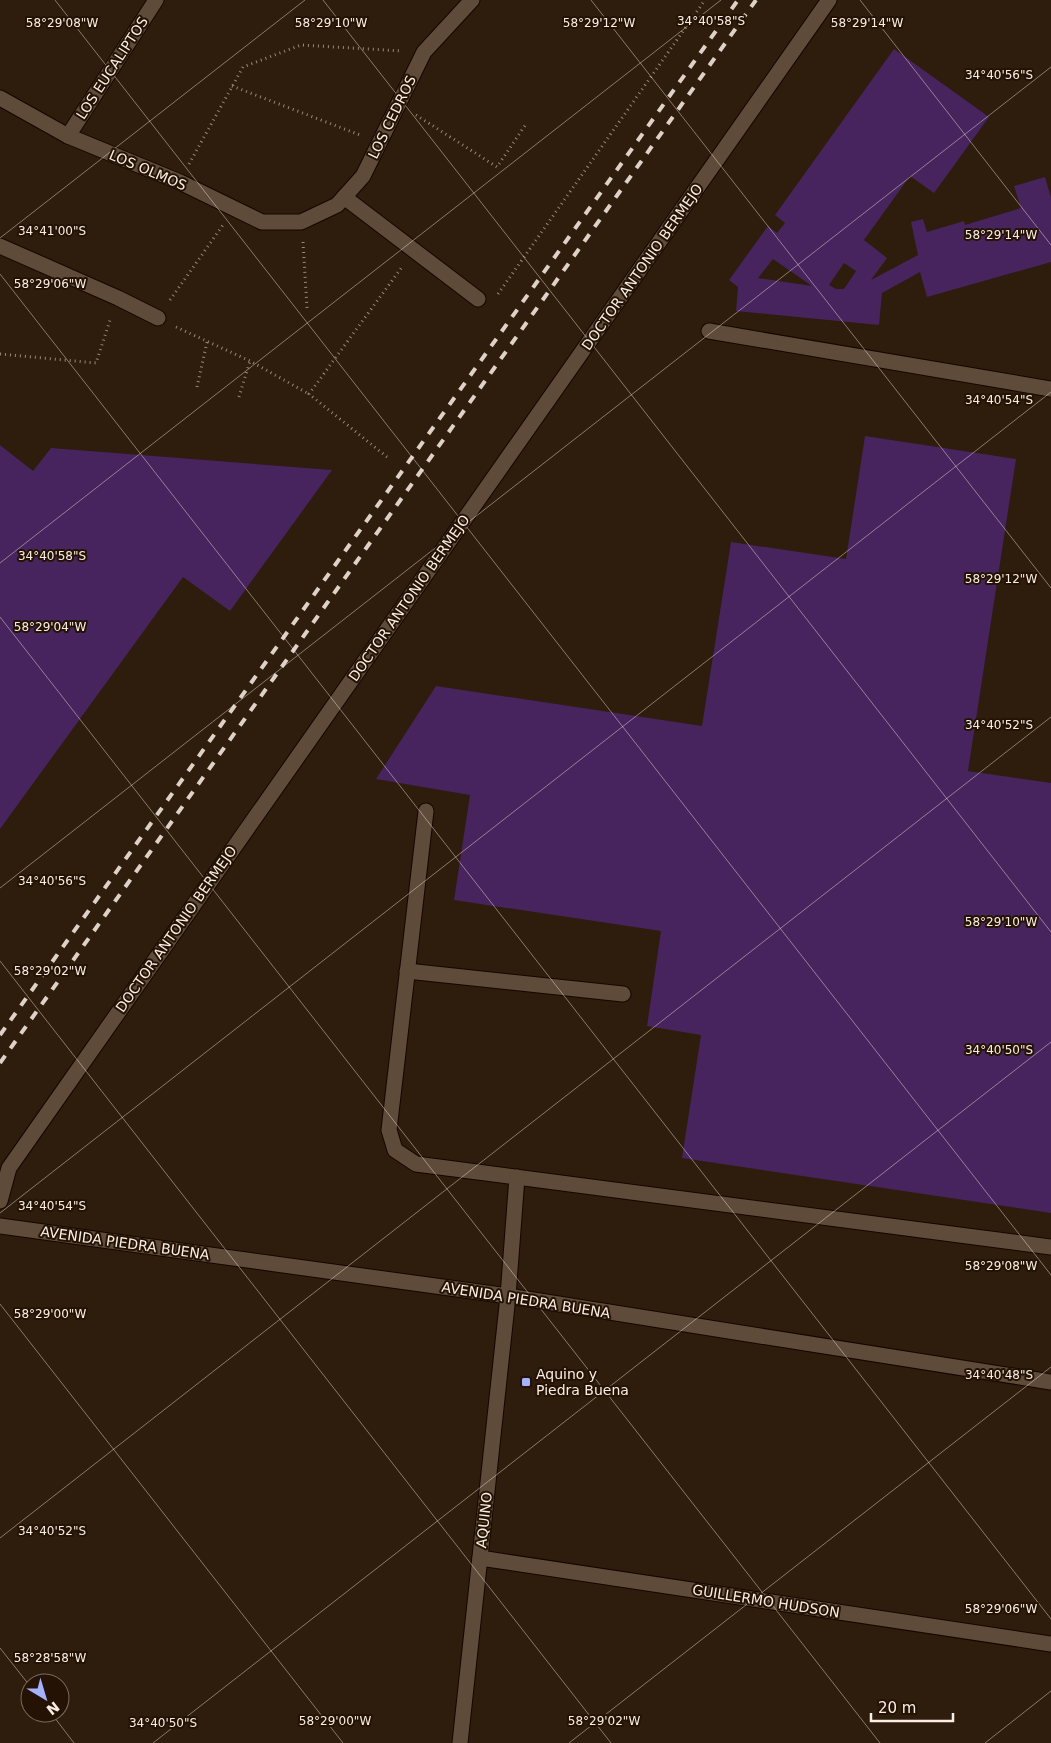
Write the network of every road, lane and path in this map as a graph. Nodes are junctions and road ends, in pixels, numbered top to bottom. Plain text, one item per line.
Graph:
1 (156, 0) edge
2 (472, 0) edge
3 (705, 0) edge
4 (829, 0) edge
5 (424, 52) junction
6 (232, 86) junction
7 (0, 98) edge
8 (398, 104) junction
9 (526, 124) dead end
10 (68, 136) junction
11 (379, 143) junction
12 (180, 182) junction
13 (344, 197) junction
14 (235, 209) junction
15 (302, 222) junction
16 (0, 246) edge
17 (414, 250) junction
18 (118, 298) junction
19 (478, 299) joint
20 (307, 308) dead end
21 (158, 318) junction
22 (709, 331) dead end
23 (207, 342) junction
24 (0, 354) edge
25 (250, 361) junction
26 (197, 387) dead end
27 (1051, 390) edge
28 (309, 394) junction
29 (239, 397) dead end
30 (387, 457) dead end
31 (426, 811) dead end
32 (407, 971) junction
33 (623, 994) dead end
34 (517, 1177) junction
35 (0, 1201) edge
36 (0, 1226) edge
37 (1051, 1247) edge
38 (508, 1296) junction
39 (1051, 1382) edge
40 (480, 1558) junction
41 (1051, 1644) edge
42 (460, 1743) edge

1 - 10 street, LOS EUCALIPTOS
2 - 5 street, LOS CEDROS
3 - 19 path
4 - 35 street, DOCTOR ANTONIO BERMEJO
5 - 6 path
5 - 8 street, LOS CEDROS
6 - 11 path
6 - 12 path
7 - 10 street, LOS OLMOS
8 - 9 path
8 - 11 street, LOS CEDROS
10 - 12 street, LOS OLMOS
11 - 13 street, LOS CEDROS
12 - 14 street, LOS OLMOS
13 - 15 street, LOS CEDROS
13 - 17 street
14 - 15 street, LOS OLMOS
14 - 21 path
15 - 20 path
16 - 18 street
17 - 19 street
17 - 28 path
18 - 21 street
18 - 24 path
21 - 23 path
22 - 27 street
23 - 25 path
23 - 26 path
25 - 28 path
25 - 29 path
28 - 30 path
31 - 32 street
32 - 33 street
32 - 34 street
34 - 37 street
34 - 38 street, AQUINO
36 - 38 street, AVENIDA PIEDRA BUENA
38 - 39 street, AVENIDA PIEDRA BUENA
38 - 40 street, AQUINO
40 - 41 street, GUILLERMO HUDSON
40 - 42 street, AQUINO

